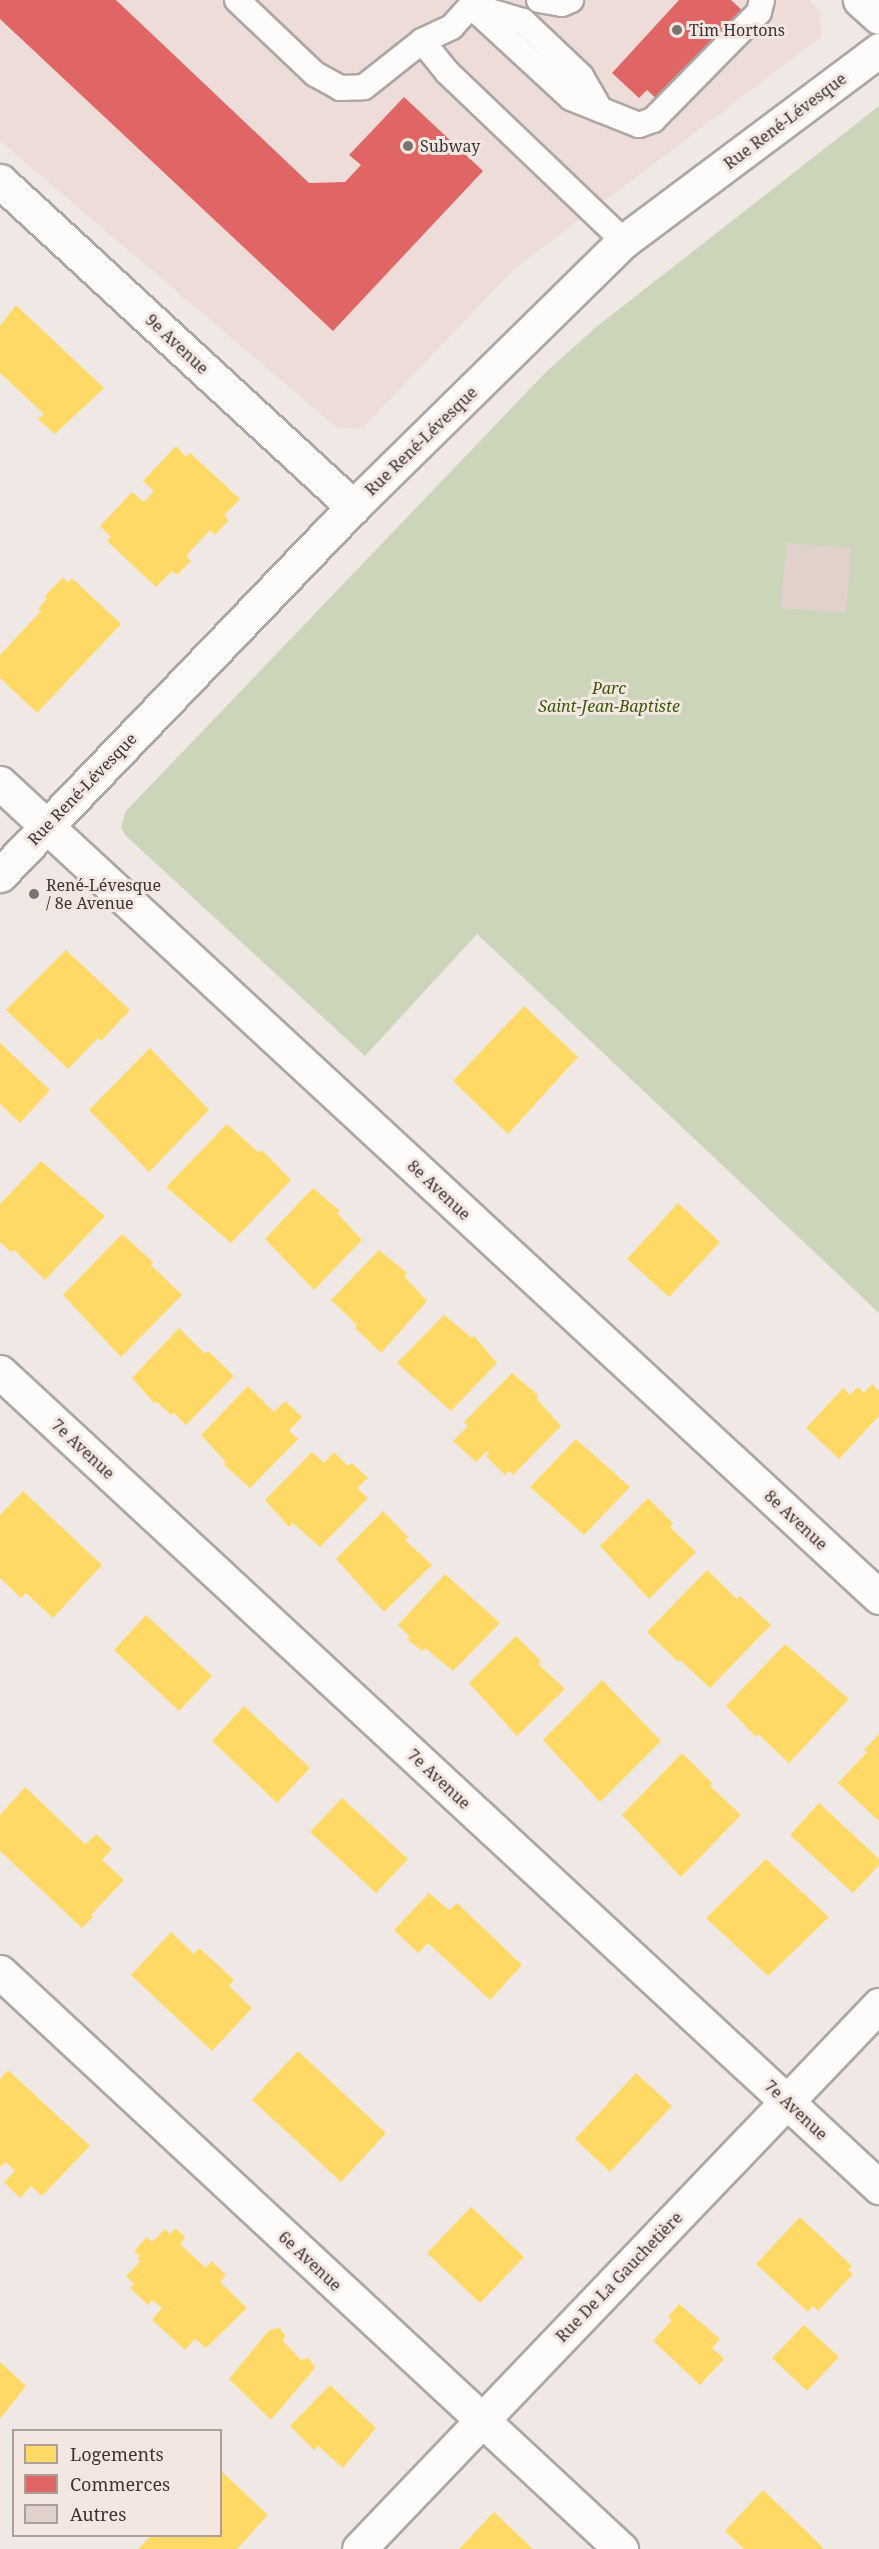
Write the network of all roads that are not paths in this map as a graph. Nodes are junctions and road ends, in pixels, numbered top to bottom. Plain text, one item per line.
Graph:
1 (237, 0) edge
2 (538, 0) edge
3 (571, 0) edge
4 (762, 0) edge
5 (860, 0) edge
6 (474, 3) edge
7 (879, 17) edge
8 (422, 41) junction
9 (879, 50) edge
10 (0, 181) edge
11 (624, 241) junction
12 (353, 507) junction
13 (0, 783) edge
14 (46, 826) junction
15 (0, 874) edge
16 (0, 1372) edge
17 (879, 1597) edge
18 (0, 1972) edge
19 (879, 2004) edge
20 (786, 2101) junction
21 (879, 2187) edge
22 (482, 2421) junction
23 (359, 2549) edge
24 (621, 2549) edge

1 - 8 lane
2 - 3 lane
4 - 6 lane
5 - 7 street
6 - 8 lane
8 - 11 lane
9 - 11 street, Rue René-Lévesque
10 - 12 street, 9e Avenue
11 - 12 street, Rue René-Lévesque
12 - 14 street, Rue René-Lévesque
13 - 14 street, 8e Avenue
14 - 15 street, Rue René-Lévesque
14 - 17 street, 8e Avenue
16 - 20 street, 7e Avenue
18 - 22 street, 6e Avenue
19 - 20 street, Rue De La Gauchetière
20 - 21 street, 7e Avenue
20 - 22 street, Rue De La Gauchetière
22 - 23 street, Rue De La Gauchetière
22 - 24 street, 6e Avenue

